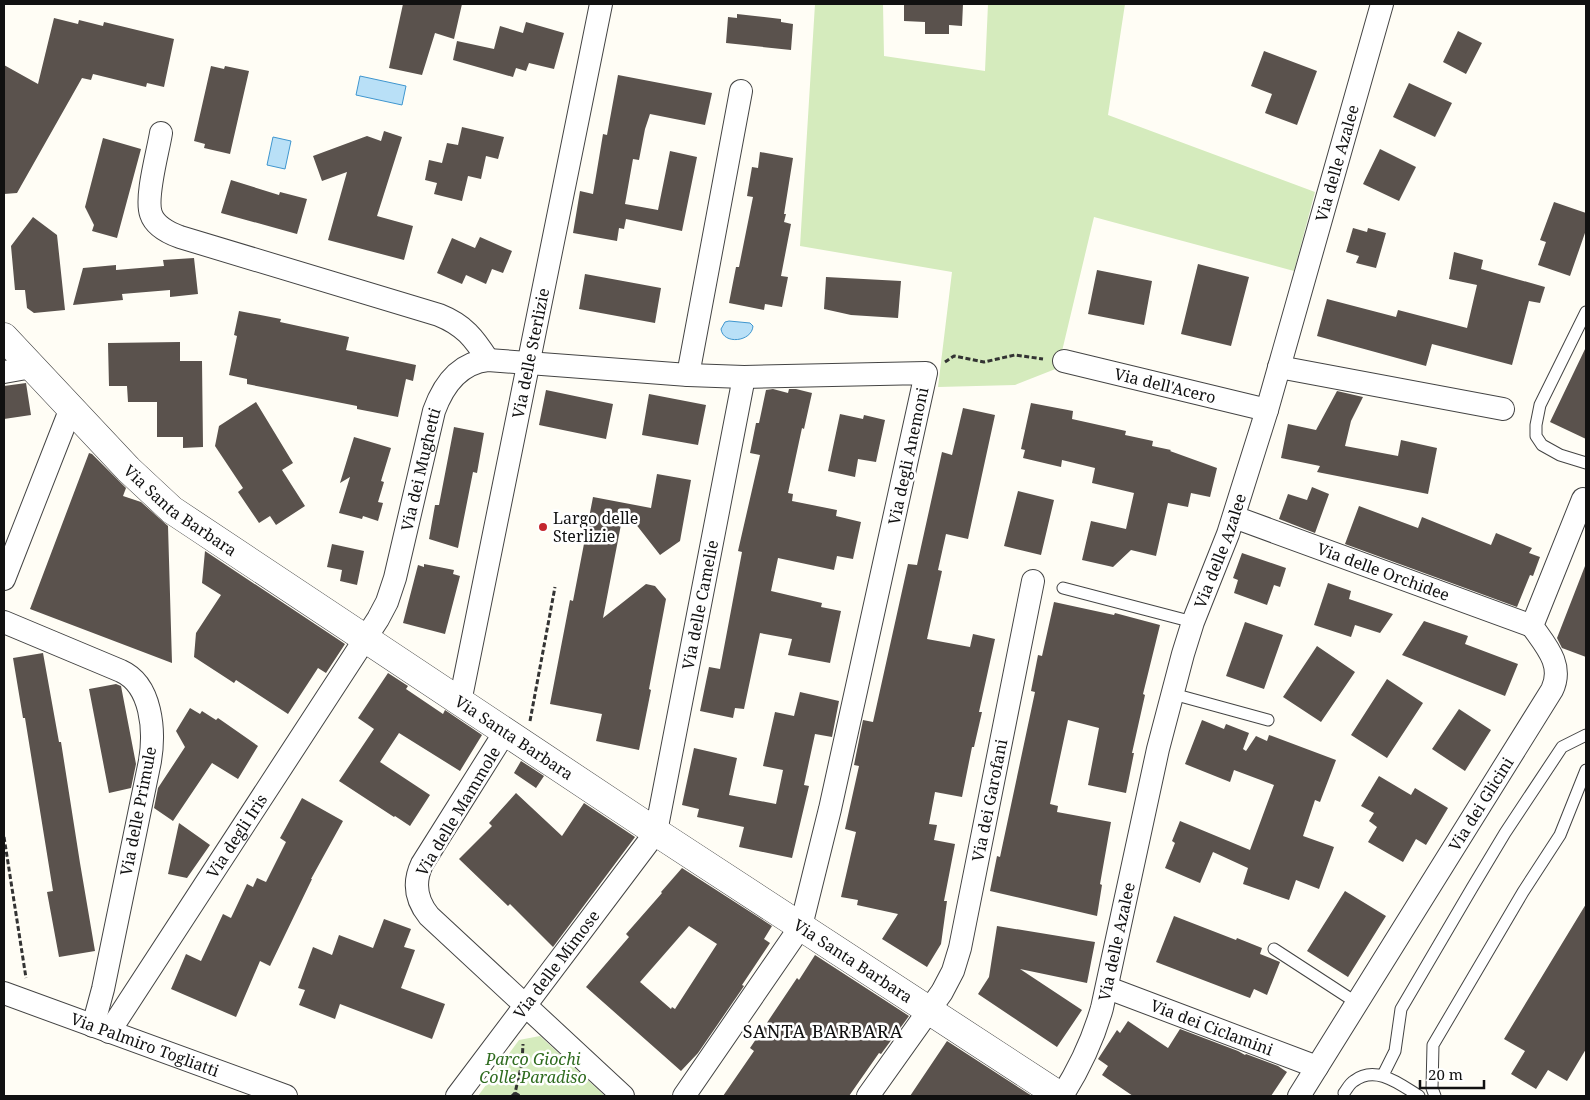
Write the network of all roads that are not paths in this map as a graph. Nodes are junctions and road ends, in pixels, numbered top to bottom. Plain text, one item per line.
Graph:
1 (601, 4) edge
2 (1382, 4) edge
3 (741, 91) dead end
4 (161, 134) dead end
5 (1586, 312) edge
6 (4, 337) edge
7 (488, 360) junction
8 (1064, 361) road end
9 (528, 364) junction
10 (32, 367) junction
11 (1279, 367) junction
12 (4, 372) edge
13 (688, 375) junction
14 (744, 377) junction
15 (71, 408) junction
16 (1503, 409) dead end
17 (1267, 410) junction
18 (1586, 463) edge
19 (1583, 498) dead end
20 (1234, 517) junction
21 (4, 579) edge
22 (1033, 581) dead end
23 (1063, 588) dead end
24 (4, 622) edge
25 (1192, 622) junction
26 (1532, 626) junction
27 (366, 639) junction
28 (1173, 694) junction
29 (460, 702) junction
30 (1268, 720) dead end
31 (1586, 735) edge
32 (515, 739) junction
33 (1586, 770) edge
34 (656, 832) junction
35 (801, 926) junction
36 (1274, 949) dead end
37 (1108, 988) junction
38 (4, 993) edge
39 (1357, 1003) junction
40 (526, 1005) junction
41 (928, 1011) junction
42 (101, 1030) junction
43 (1317, 1068) junction
44 (1383, 1075) junction
45 (1344, 1093) dead end
46 (286, 1096) edge
47 (457, 1096) edge
48 (623, 1096) edge
49 (684, 1096) edge
50 (868, 1096) edge
51 (1061, 1096) edge
52 (1300, 1096) edge
53 (1419, 1096) edge
54 (1435, 1096) edge

1 - 9 street, Via delle Sterlizie
2 - 11 street, Via delle Azalee
3 - 13 street
4 - 7 street
5 - 18 lane
6 - 10 street, Via Santa Barbara
7 - 9 street, Via dei Mughetti
7 - 27 street, Via dei Mughetti
8 - 17 street, Via dell'Acero
9 - 13 street, Via degli Anemoni
9 - 29 street, Via delle Sterlizie
10 - 12 street
10 - 15 street, Via Santa Barbara
11 - 16 street
11 - 17 street, Via delle Azalee
13 - 14 street, Via degli Anemoni
14 - 34 street, Via delle Camelie
14 - 35 street, Via degli Anemoni
15 - 21 street
15 - 27 street, Via Santa Barbara
17 - 20 street, Via delle Azalee
19 - 26 street
20 - 25 street, Via delle Azalee
20 - 26 street, Via delle Orchidee
22 - 41 street, Via dei Garofani
23 - 25 lane
24 - 42 street, Via delle Primule
25 - 28 street, Via delle Azalee
26 - 39 street, Via dei Glicini
27 - 29 street, Via Santa Barbara
27 - 42 street, Via degli Iris
28 - 30 lane
28 - 37 street, Via delle Azalee
29 - 32 street, Via Santa Barbara
31 - 44 lane
32 - 34 street, Via Santa Barbara
32 - 40 street, Via delle Mammole
33 - 54 lane
34 - 35 street, Via Santa Barbara
34 - 40 street, Via delle Mimose
35 - 41 street, Via Santa Barbara
35 - 49 street
36 - 39 lane
37 - 43 street, Via dei Ciclamini
37 - 51 street, Via delle Azalee
38 - 42 street, Via Palmiro Togliatti
39 - 43 street, Via dei Glicini
40 - 47 street, Via delle Mimose
40 - 48 street
41 - 50 street, Via dei Garofani
41 - 51 street, Via Santa Barbara
42 - 46 street, Via Palmiro Togliatti
43 - 52 street, Via dei Glicini
44 - 45 lane
44 - 53 lane

